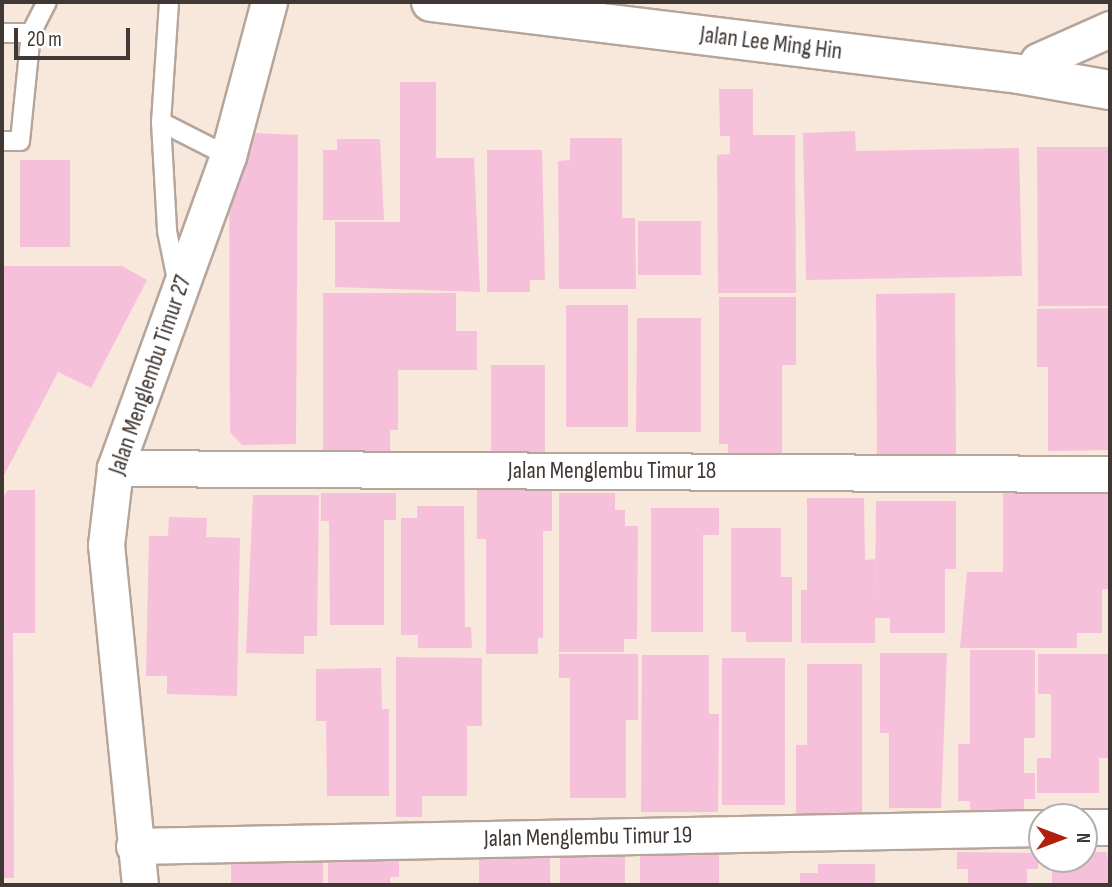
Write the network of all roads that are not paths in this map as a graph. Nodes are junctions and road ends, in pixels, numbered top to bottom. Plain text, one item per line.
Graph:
1 (47, 2) edge
2 (169, 2) edge
3 (269, 2) edge
4 (431, 2) edge
5 (608, 2) edge
6 (1110, 29) edge
7 (2, 33) edge
8 (31, 33) junction
9 (1038, 61) junction
10 (1110, 74) edge
11 (1110, 90) edge
12 (162, 122) junction
13 (2, 142) edge
14 (228, 156) junction
15 (179, 290) junction
16 (115, 468) junction
17 (1110, 474) edge
18 (1028, 828) edge
19 (134, 846) junction
20 (140, 885) edge

1 - 8 lane
2 - 12 lane
3 - 14 street, Jalan Menglembu Timur 27
4 - 11 main road, Jalan Lee Ming Hin
5 - 9 main road, Jalan Lee Ming Hin
6 - 9 street
7 - 8 lane
8 - 13 lane
9 - 10 main road, Jalan Lee Ming Hin
12 - 14 lane
12 - 15 lane
14 - 15 street, Jalan Menglembu Timur 27
15 - 16 street, Jalan Menglembu Timur 27
16 - 17 street, Jalan Menglembu Timur 18
16 - 19 street, Jalan Menglembu Timur 27
18 - 19 street, Jalan Menglembu Timur 19
19 - 20 street, Jalan Menglembu Timur 27

